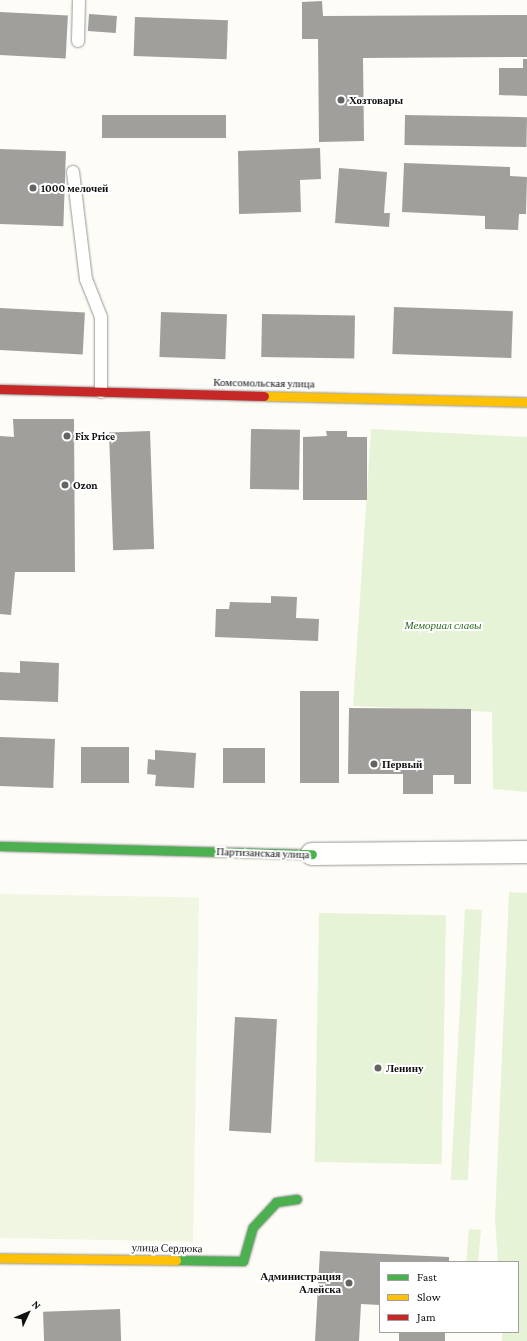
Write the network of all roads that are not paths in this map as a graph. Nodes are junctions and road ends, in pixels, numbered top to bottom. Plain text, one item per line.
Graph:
1 (79, 0) edge
2 (78, 41) dead end
3 (73, 172) dead end
4 (0, 389) edge
5 (101, 392) junction
6 (527, 402) edge
7 (0, 846) edge
8 (527, 852) edge
9 (312, 854) joint
10 (297, 1199) dead end
11 (0, 1258) edge

1 - 2 lane
3 - 5 lane
4 - 5 street, Комсомольская улица
5 - 6 street, Комсомольская улица
7 - 9 street, Партизанская улица
8 - 9 street, Партизанская улица
10 - 11 street, улица Сердюка

